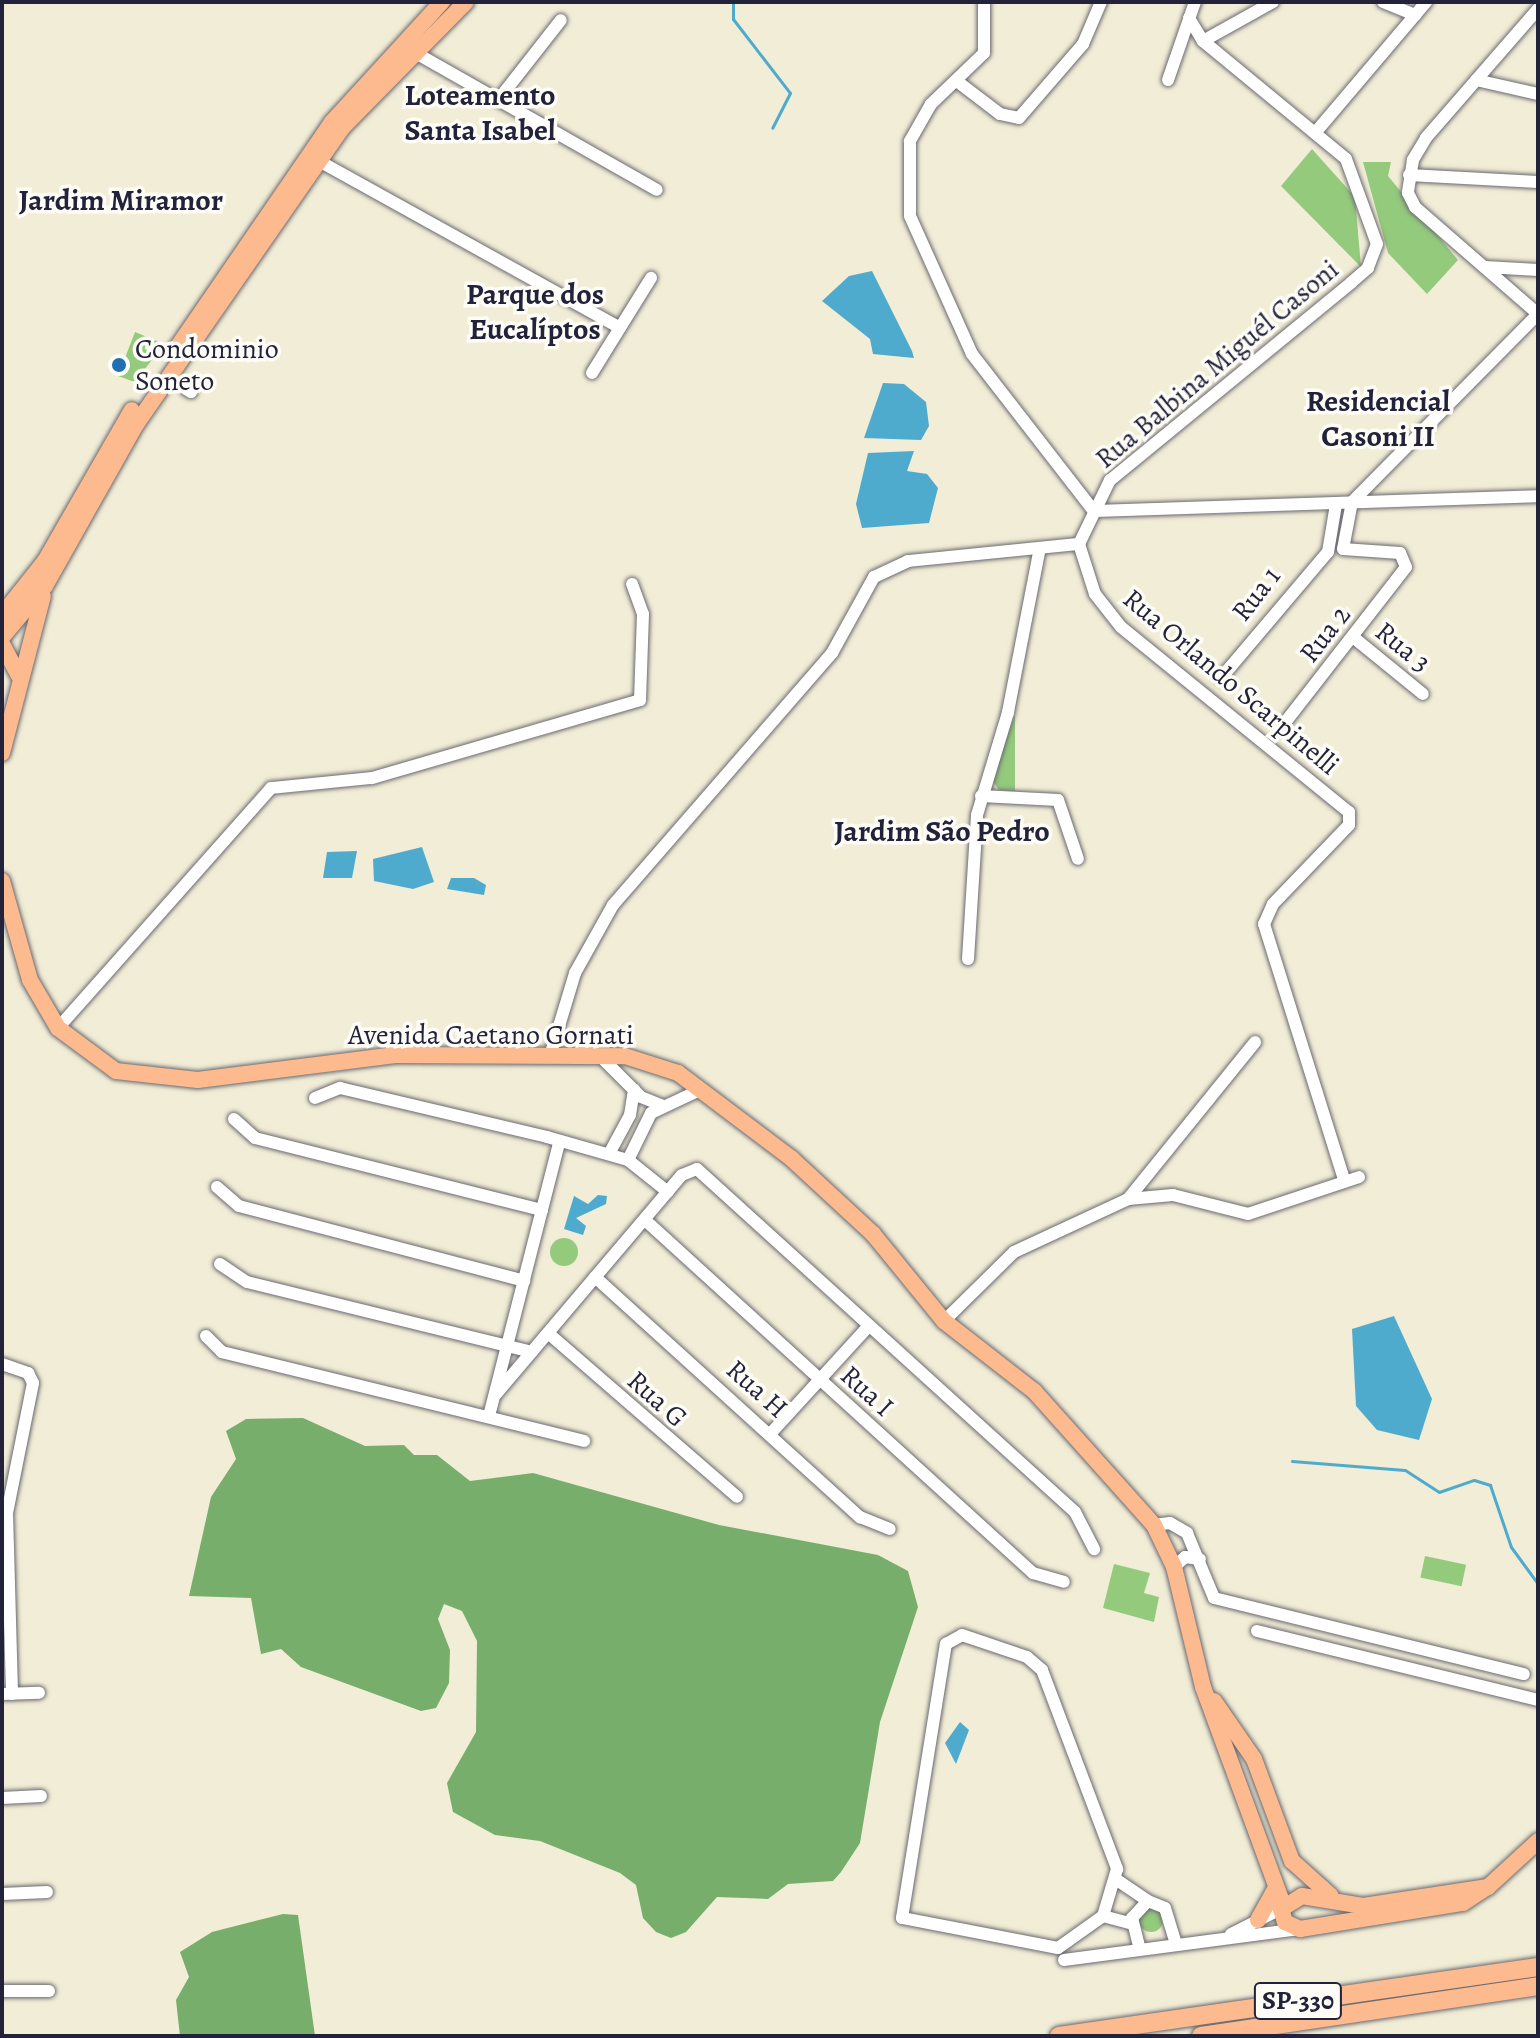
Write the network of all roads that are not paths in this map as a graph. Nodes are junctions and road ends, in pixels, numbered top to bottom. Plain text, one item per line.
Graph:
1 (442, 2) edge
2 (466, 2) edge
3 (984, 2) edge
4 (1101, 2) edge
5 (1195, 2) edge
6 (1273, 2) edge
7 (1383, 2) edge
8 (1426, 2) edge
9 (1538, 9) edge
10 (1415, 15) junction
11 (1189, 18) junction
12 (561, 20) dead end
13 (1203, 41) junction
14 (414, 52) junction
15 (1168, 80) dead end
16 (1476, 80) junction
17 (958, 82) junction
18 (1538, 94) edge
19 (499, 99) junction
20 (1315, 133) junction
21 (319, 161) junction
22 (1409, 175) junction
23 (1538, 182) edge
24 (657, 190) dead end
25 (1485, 267) junction
26 (1538, 270) edge
27 (651, 278) dead end
28 (1538, 314) edge
29 (620, 328) junction
30 (592, 373) dead end
31 (1538, 496) edge
32 (1352, 502) junction
33 (1336, 504) junction
34 (1094, 511) junction
35 (1079, 544) junction
36 (1335, 547) junction
37 (1039, 552) junction
38 (632, 584) dead end
39 (38, 585) junction
40 (2, 615) edge
41 (2, 627) edge
42 (1353, 637) junction
43 (4, 644) edge
44 (28, 647) junction
45 (19, 676) junction
46 (1221, 678) dead end
47 (1423, 694) dead end
48 (1280, 729) dead end
49 (2, 753) edge
50 (981, 796) junction
51 (1078, 859) dead end
52 (2, 881) edge
53 (968, 959) dead end
54 (58, 1028) junction
55 (1255, 1042) dead end
56 (599, 1055) junction
57 (550, 1056) junction
58 (634, 1089) junction
59 (702, 1089) junction
60 (315, 1098) dead end
61 (663, 1106) junction
62 (234, 1119) dead end
63 (559, 1144) junction
64 (609, 1154) junction
65 (628, 1160) junction
66 (1359, 1177) dead end
67 (1345, 1182) junction
68 (217, 1187) dead end
69 (668, 1192) junction
70 (1128, 1199) junction
71 (542, 1210) junction
72 (645, 1220) junction
73 (220, 1264) dead end
74 (595, 1277) junction
75 (524, 1281) junction
76 (944, 1321) junction
77 (866, 1329) junction
78 (548, 1333) junction
79 (206, 1336) dead end
80 (508, 1347) junction
81 (532, 1352) junction
82 (2, 1364) edge
83 (819, 1380) junction
84 (496, 1394) junction
85 (489, 1416) junction
86 (771, 1433) junction
87 (584, 1441) dead end
88 (737, 1497) dead end
89 (5, 1513) edge
90 (1154, 1525) junction
91 (890, 1529) dead end
92 (1094, 1549) dead end
93 (1200, 1559) junction
94 (1174, 1567) junction
95 (1064, 1582) dead end
96 (1268, 1611) junction
97 (1203, 1687) junction
98 (1506, 1692) junction
99 (39, 1693) dead end
100 (7, 1694) edge
101 (1538, 1700) edge
102 (1254, 1759) junction
103 (1230, 1765) junction
104 (41, 1796) dead end
105 (2, 1798) edge
106 (1538, 1841) edge
107 (1117, 1880) junction
108 (1275, 1889) junction
109 (47, 1892) dead end
110 (2, 1894) edge
111 (1338, 1900) junction
112 (1148, 1901) junction
113 (1282, 1907) junction
114 (1399, 1907) junction
115 (1103, 1916) junction
116 (1258, 1920) junction
117 (1132, 1924) junction
118 (1331, 1924) junction
119 (1300, 1929) junction
120 (1225, 1937) junction
121 (1175, 1941) junction
122 (1139, 1946) junction
123 (1064, 1960) dead end
124 (1538, 1967) edge
125 (1538, 1986) edge
126 (2, 1991) edge
127 (49, 1991) dead end
128 (1059, 2036) edge
129 (1201, 2036) edge

1 - 39 main road
2 - 14 main road
3 - 17 street
4 - 17 street
5 - 11 street
6 - 13 street
7 - 10 street
8 - 10 street
9 - 16 street
10 - 20 street
11 - 13 street
11 - 15 street
12 - 19 street
13 - 20 street
14 - 19 street
14 - 21 main road
16 - 18 street
16 - 22 street
17 - 34 street
19 - 24 street
20 - 34 street, Rua Balbina Miguél Casoni
21 - 29 street
21 - 39 main road
22 - 23 street
22 - 25 street
25 - 26 street
25 - 28 street
27 - 29 street
28 - 32 street
29 - 30 street
31 - 32 street
32 - 33 street
32 - 36 street
33 - 34 street
33 - 36 street
34 - 35 street
35 - 37 street
35 - 67 street, Rua Orlando Scarpinelli
36 - 42 street, Rua 2
36 - 46 street, Rua 1
37 - 50 street
37 - 57 street
38 - 54 street
39 - 40 main road
39 - 41 main road
39 - 43 main road
39 - 44 main road
42 - 47 street, Rua 3
42 - 48 street, Rua 2
43 - 44 main road
43 - 45 main road
44 - 45 main road
45 - 49 main road
50 - 51 street
50 - 53 street
52 - 54 main road, Avenida Caetano Gornati
54 - 57 main road, Avenida Caetano Gornati
55 - 70 street
56 - 57 main road, Avenida Caetano Gornati
56 - 58 street
56 - 59 main road, Avenida Caetano Gornati
58 - 61 street
58 - 64 street
59 - 61 street
59 - 76 main road, Avenida Caetano Gornati
60 - 63 street
61 - 65 street
62 - 71 street
63 - 64 street
63 - 71 street
64 - 65 street
65 - 69 street
66 - 67 street
67 - 70 street
68 - 75 street
69 - 72 street
69 - 77 street
70 - 76 street
71 - 75 street
72 - 74 street
72 - 83 street, Rua I
73 - 80 street
74 - 78 street
74 - 86 street, Rua H
75 - 80 street
76 - 90 main road, Avenida Caetano Gornati
77 - 83 street
77 - 92 street
78 - 81 street
78 - 88 street, Rua G
79 - 85 street
80 - 81 street
80 - 84 street
81 - 84 street
82 - 89 street
83 - 86 street
83 - 95 street, Rua I
84 - 85 street
85 - 87 street
86 - 91 street, Rua H
89 - 100 street
90 - 93 street
90 - 94 main road, Avenida Caetano Gornati
93 - 94 street
93 - 96 street
94 - 97 main road, Avenida Caetano Gornati
96 - 98 street
96 - 98 street
97 - 102 main road
97 - 103 main road, Avenida Caetano Gornati
98 - 101 street
99 - 100 street
102 - 103 main road
102 - 111 main road
103 - 108 main road, Avenida Caetano Gornati
104 - 105 street
106 - 114 main road
107 - 112 street
107 - 115 street
107 - 115 street
108 - 113 main road, Avenida Caetano Gornati
108 - 116 main road
109 - 110 street
111 - 113 main road
111 - 114 main road
111 - 118 main road
112 - 117 street
112 - 121 street
113 - 116 street
113 - 119 main road, Avenida Caetano Gornati
114 - 118 main road
115 - 117 street
116 - 120 street
117 - 122 street
118 - 119 main road
119 - 120 street
120 - 121 street
121 - 122 street
122 - 123 street
124 - 128 highway, SP-330
125 - 129 highway, SP-330
126 - 127 street

